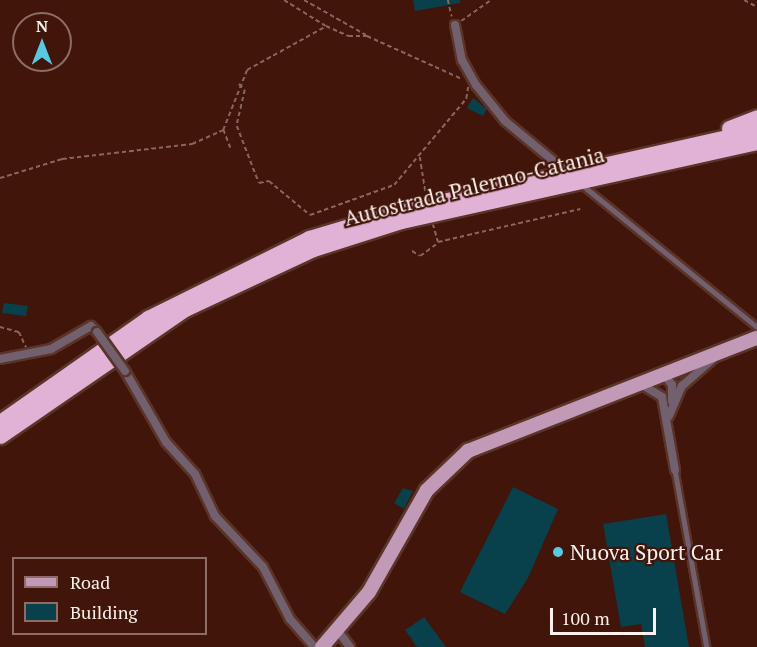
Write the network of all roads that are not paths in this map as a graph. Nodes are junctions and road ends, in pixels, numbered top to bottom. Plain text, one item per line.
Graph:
1 (454, 25) road end
2 (757, 117) edge
3 (757, 130) edge
4 (757, 142) edge
5 (757, 151) edge
6 (697, 156) junction
7 (562, 168) dead end
8 (581, 170) junction
9 (586, 188) dead end
10 (757, 327) edge
11 (757, 338) edge
12 (725, 350) junction
13 (0, 359) edge
14 (663, 374) junction
15 (638, 382) junction
16 (662, 397) junction
17 (672, 401) junction
18 (0, 422) edge
19 (669, 422) junction
20 (0, 436) edge
21 (675, 470) joint
22 (338, 632) junction
23 (314, 647) edge
24 (321, 647) edge
25 (350, 647) edge
26 (707, 647) edge

1 - 7 street
2 - 8 highway
3 - 8 highway, Autostrada Palermo-Catania
4 - 6 highway, Autostrada Palermo-Catania
5 - 6 highway
6 - 20 highway, Autostrada Palermo-Catania
8 - 18 highway, Autostrada Palermo-Catania
9 - 10 lane
11 - 12 main road
12 - 14 main road
12 - 17 street
13 - 23 street, bridge
14 - 15 main road
14 - 16 street
14 - 17 street
15 - 16 street
15 - 22 main road
16 - 19 street
17 - 19 street
19 - 21 street
21 - 26 lane
22 - 24 main road
22 - 25 street

